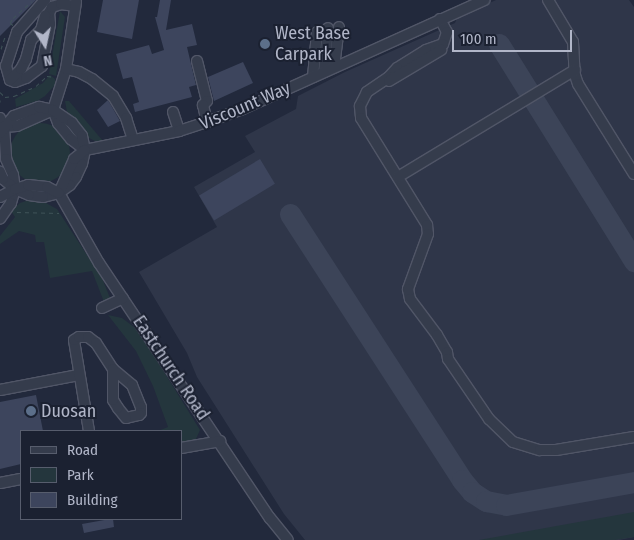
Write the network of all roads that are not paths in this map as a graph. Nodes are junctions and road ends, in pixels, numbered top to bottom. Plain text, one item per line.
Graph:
1 (484, 0) edge
2 (548, 0) edge
3 (44, 1) edge
4 (72, 3) edge
5 (444, 18) junction
6 (197, 61) dead end
7 (575, 70) junction
8 (323, 72) junction
9 (64, 74) junction
10 (10, 80) junction
11 (53, 110) junction
12 (173, 112) dead end
13 (207, 122) junction
14 (1, 126) edge
15 (179, 131) junction
16 (133, 140) junction
17 (84, 150) junction
18 (0, 172) edge
19 (634, 174) edge
20 (398, 177) junction
21 (14, 189) junction
22 (59, 193) junction
23 (0, 197) edge
24 (0, 219) edge
25 (123, 298) junction
26 (102, 308) dead end
27 (78, 370) junction
28 (114, 370) dead end
29 (0, 390) edge
30 (89, 430) edge
31 (634, 437) edge
32 (220, 441) junction
33 (182, 448) edge
34 (20, 479) edge
35 (0, 483) edge
36 (288, 540) edge

1 - 5 street, Viscount Way
2 - 7 street
3 - 10 street
3 - 10 street
4 - 9 street
4 - 10 street
5 - 8 street, Viscount Way
5 - 20 street
6 - 13 street
7 - 19 street
7 - 20 street
8 - 8 street
8 - 13 street, Viscount Way
9 - 11 street
9 - 16 street
11 - 14 street
11 - 17 street
12 - 15 street
13 - 15 street, Viscount Way
14 - 21 street
15 - 16 street, Viscount Way
16 - 17 street, Viscount Way
17 - 22 street
18 - 21 street
20 - 31 street
21 - 22 street
21 - 23 street
21 - 24 street
22 - 25 street, Eastchurch Road
25 - 26 street
25 - 32 street, Eastchurch Road
27 - 28 street
27 - 29 street
27 - 30 street
32 - 33 street
32 - 36 street, Eastchurch Road
34 - 35 street

